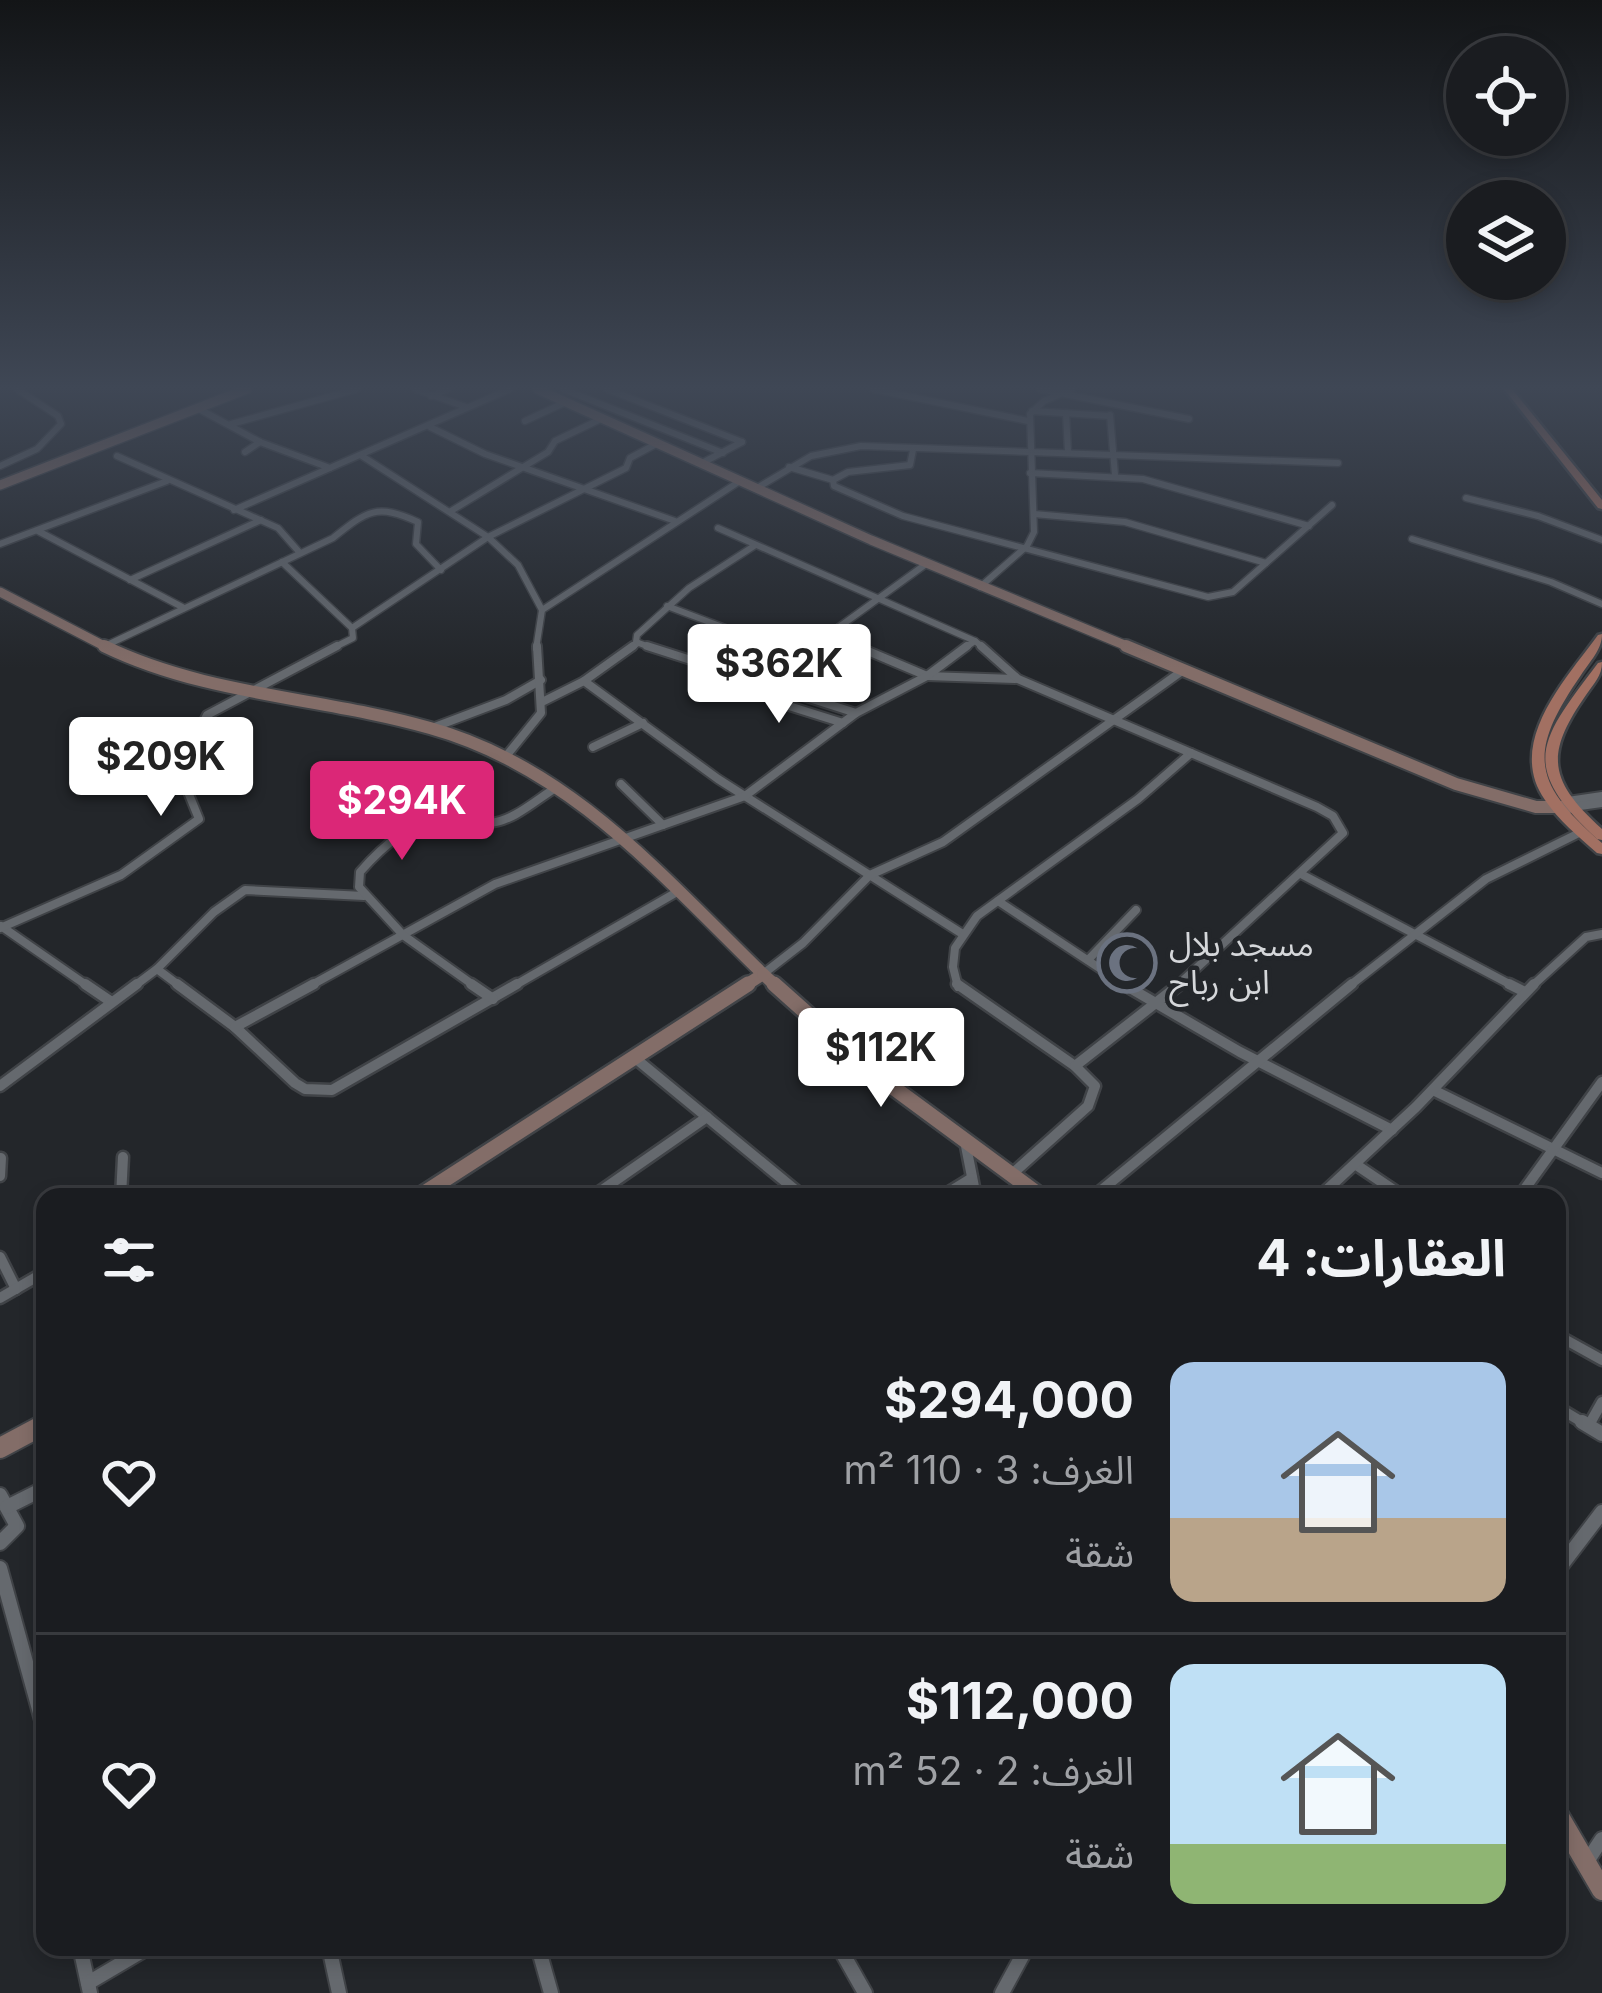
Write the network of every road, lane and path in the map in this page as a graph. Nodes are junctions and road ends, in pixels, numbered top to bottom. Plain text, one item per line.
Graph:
1 (164, 482) edge
2 (169, 482) edge
3 (298, 482) edge
4 (404, 482) edge
5 (499, 482) edge
6 (572, 482) edge
7 (597, 482) edge
8 (738, 482) edge
9 (742, 482) edge
10 (766, 482) edge
11 (834, 482) edge
12 (1031, 482) edge
13 (1156, 482) edge
14 (1583, 482) edge
15 (587, 487) junction
16 (757, 488) junction
17 (1466, 498) dead end
18 (1332, 505) dead end
19 (1602, 506) edge
20 (234, 510) junction
21 (451, 511) junction
22 (1034, 514) junction
23 (261, 520) junction
24 (675, 521) junction
25 (1309, 526) junction
26 (718, 528) dead end
27 (38, 531) junction
28 (488, 537) junction
29 (1412, 539) dead end
30 (1602, 540) edge
31 (0, 544) edge
32 (754, 546) junction
33 (1027, 546) junction
34 (301, 553) junction
35 (282, 562) junction
36 (1266, 563) junction
37 (926, 564) junction
38 (441, 570) junction
39 (130, 580) junction
40 (980, 587) junction
41 (0, 592) edge
42 (876, 597) junction
43 (1602, 604) edge
44 (667, 606) junction
45 (184, 608) junction
46 (542, 610) junction
47 (352, 628) junction
48 (733, 631) dead end
49 (1602, 637) edge
50 (975, 641) junction
51 (638, 643) junction
52 (105, 646) junction
53 (1602, 665) edge
54 (1182, 671) junction
55 (926, 676) junction
56 (1018, 679) junction
57 (542, 680) junction
58 (584, 680) junction
59 (753, 683) junction
60 (248, 691) junction
61 (542, 702) junction
62 (856, 713) junction
63 (1118, 718) junction
64 (643, 723) junction
65 (842, 723) junction
66 (432, 728) junction
67 (593, 747) dead end
68 (1191, 753) junction
69 (507, 755) junction
70 (621, 784) dead end
71 (557, 786) junction
72 (745, 796) junction
73 (1602, 800) edge
74 (1564, 805) junction
75 (1532, 806) junction
76 (663, 825) junction
77 (1576, 831) junction
78 (1602, 836) edge
79 (621, 840) junction
80 (1602, 850) edge
81 (1301, 874) junction
82 (870, 875) junction
83 (677, 892) junction
84 (364, 896) junction
85 (998, 901) junction
86 (1136, 910) dead end
87 (1, 926) edge
88 (961, 933) junction
89 (1412, 934) junction
90 (1602, 934) edge
91 (404, 935) junction
92 (1088, 960) junction
93 (157, 969) junction
94 (763, 974) junction
95 (1525, 992) junction
96 (110, 1000) junction
97 (493, 1000) junction
98 (1159, 1002) junction
99 (235, 1027) junction
100 (635, 1058) junction
101 (1258, 1060) junction
102 (1075, 1066) junction
103 (1602, 1082) edge
104 (0, 1086) edge
105 (1433, 1090) junction
106 (707, 1117) junction
107 (1392, 1130) junction
108 (965, 1141) junction
109 (1555, 1150) junction
110 (123, 1157) dead end
111 (1, 1159) edge
112 (1354, 1164) junction
113 (1602, 1173) edge
114 (1012, 1175) junction
115 (0, 1176) edge
116 (972, 1178) junction
117 (125, 1188) edge
118 (432, 1188) edge
119 (605, 1188) edge
120 (793, 1188) edge
121 (956, 1188) edge
122 (974, 1188) edge
123 (1030, 1188) edge
124 (1104, 1188) edge
125 (1330, 1188) edge
126 (1390, 1188) edge
127 (1526, 1188) edge
128 (0, 1257) edge
129 (36, 1277) edge
130 (16, 1289) junction
131 (0, 1298) edge
132 (1566, 1342) edge
133 (1602, 1360) edge
134 (1602, 1402) edge
135 (1566, 1412) edge
136 (1589, 1425) junction
137 (36, 1429) edge
138 (1602, 1434) edge
139 (0, 1448) edge
140 (36, 1491) edge
141 (3, 1501) edge
142 (1602, 1512) edge
143 (0, 1543) edge
144 (1566, 1559) edge
145 (0, 1568) edge
146 (36, 1694) edge
147 (1566, 1829) edge
148 (1602, 1839) edge
149 (1586, 1863) junction
150 (1602, 1890) edge
151 (82, 1956) edge
152 (136, 1956) edge
153 (330, 1956) edge
154 (541, 1956) edge
155 (844, 1956) edge
156 (1022, 1956) edge
157 (89, 1988) edge
158 (339, 1993) edge
159 (551, 1993) edge
160 (865, 1993) edge
161 (1002, 1993) edge

1 - 27 street
2 - 20 street
3 - 20 street
4 - 21 street
5 - 21 street
6 - 15 street
7 - 15 street
8 - 24 street
9 - 16 street
10 - 16 street
11 - 33 street
12 - 22 street
13 - 25 street
14 - 19 main road
15 - 24 street
15 - 28 street
16 - 37 street
17 - 30 street
18 - 25 street
20 - 23 street
21 - 28 street
22 - 33 street
22 - 36 street
23 - 34 street
23 - 39 street
24 - 46 street
25 - 36 street
26 - 32 street
27 - 31 street
27 - 39 street
28 - 38 street
28 - 46 street
29 - 43 street
32 - 42 street
32 - 44 street
33 - 36 street
33 - 40 street
34 - 35 street
34 - 38 street
35 - 45 street
35 - 47 street
37 - 40 street
37 - 42 street
38 - 47 street
39 - 45 street
40 - 54 street
41 - 52 street
42 - 50 street
42 - 55 street
44 - 48 street
44 - 51 street
45 - 52 street
46 - 57 street
47 - 60 street
49 - 74 main road
50 - 55 street
50 - 56 street
51 - 58 street
51 - 59 street
52 - 60 street
53 - 74 main road
54 - 63 street
54 - 75 street
55 - 56 street
55 - 62 street
56 - 63 street
57 - 61 street
57 - 66 street
58 - 61 street
58 - 64 street
59 - 62 street
59 - 65 street
60 - 66 street
60 - 87 street
61 - 69 street
62 - 65 street
63 - 68 street
63 - 82 street
64 - 67 street
64 - 72 street
65 - 72 street
66 - 69 street
68 - 81 street
68 - 85 street
69 - 71 street
70 - 76 street
71 - 79 street
71 - 84 street
72 - 76 street
72 - 82 street
73 - 74 street
74 - 75 street
74 - 77 main road
74 - 78 main road
75 - 77 street
76 - 79 street
77 - 80 main road
77 - 89 street
79 - 83 street
79 - 91 street
81 - 89 street
81 - 98 street
82 - 88 street
82 - 94 street
83 - 94 street
83 - 97 street
84 - 91 street
84 - 93 street
85 - 88 street
85 - 92 street
86 - 92 street
87 - 96 street
88 - 102 street
89 - 95 street
89 - 101 street
90 - 95 street
91 - 97 street
91 - 99 street
92 - 98 street
93 - 96 street
93 - 99 street
94 - 100 street
94 - 108 street
95 - 105 street
96 - 104 street
97 - 99 street
98 - 101 street
98 - 102 street
100 - 106 street
100 - 118 street
101 - 107 street
101 - 124 street
102 - 114 street
103 - 109 street
105 - 107 street
105 - 109 street
106 - 119 street
106 - 120 street
107 - 112 street
108 - 114 street
108 - 116 street
109 - 113 street
109 - 127 street
110 - 117 street
111 - 115 street
112 - 125 street
112 - 126 street
114 - 123 street
116 - 121 street
116 - 122 street
128 - 130 street
129 - 130 street
130 - 131 street
132 - 133 street
134 - 136 street
135 - 136 street
136 - 138 street
137 - 139 street
140 - 141 street
141 - 143 street
142 - 144 street
145 - 146 street
147 - 149 street
148 - 149 street
149 - 150 street
151 - 157 street
152 - 157 street
153 - 158 street
154 - 159 street
155 - 160 street
156 - 161 street

